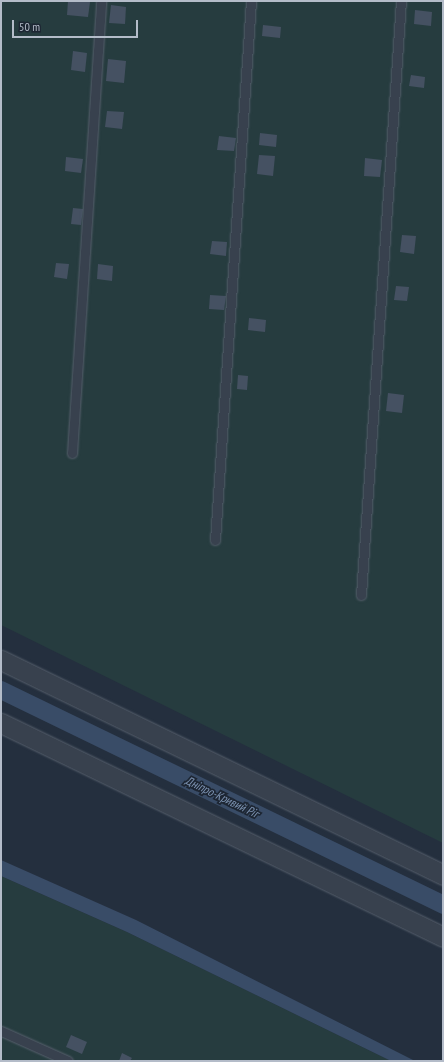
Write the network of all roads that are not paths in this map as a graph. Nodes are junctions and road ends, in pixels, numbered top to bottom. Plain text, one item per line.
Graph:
1 (101, 1) edge
2 (251, 1) edge
3 (401, 1) edge
4 (72, 453) dead end
5 (215, 540) dead end
6 (361, 595) dead end
7 (1, 660) edge
8 (1, 723) edge
9 (443, 875) edge
10 (443, 937) edge
11 (1, 1031) edge
12 (64, 1060) edge

1 - 4 lane
2 - 5 lane
3 - 6 lane
7 - 9 street
8 - 10 street
11 - 12 lane

